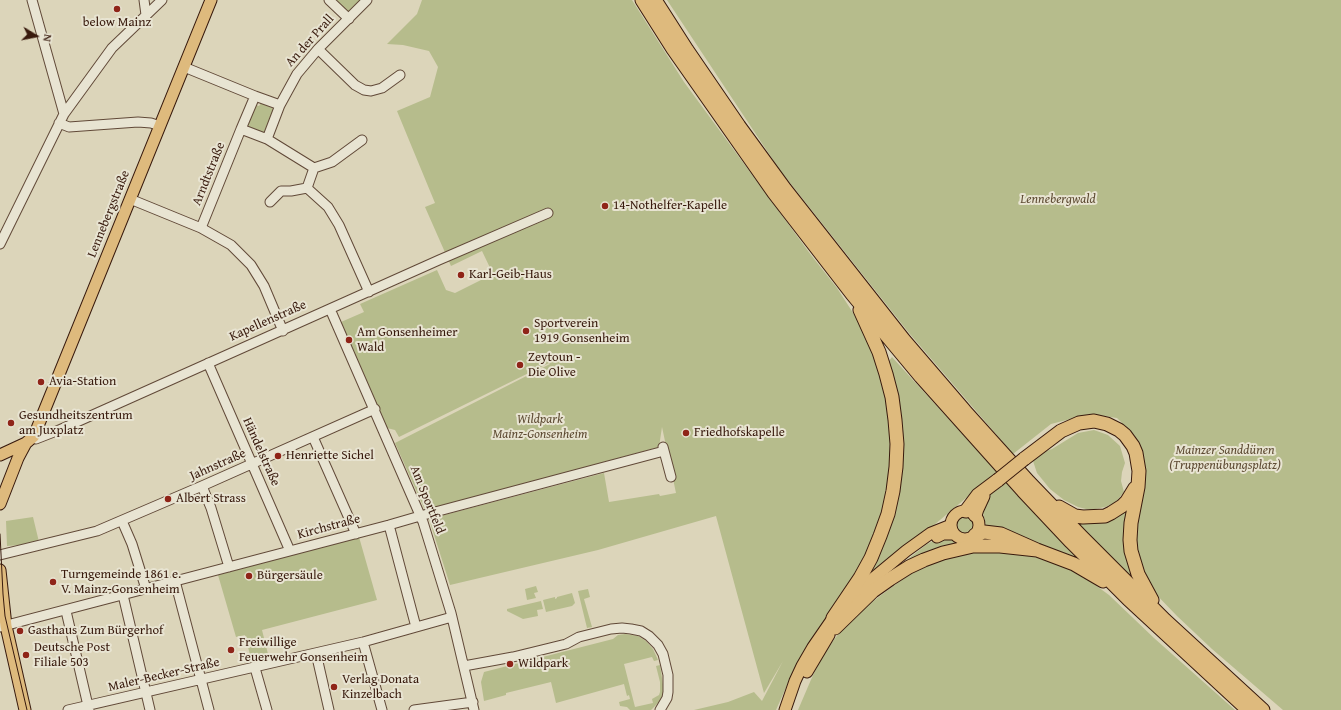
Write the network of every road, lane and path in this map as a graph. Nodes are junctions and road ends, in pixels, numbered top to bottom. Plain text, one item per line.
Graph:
1 (32, 0) edge
2 (144, 0) edge
3 (162, 0) edge
4 (212, 0) edge
5 (329, 0) edge
6 (367, 0) edge
7 (642, 0) edge
8 (655, 0) edge
9 (146, 15) junction
10 (349, 19) junction
11 (318, 49) junction
12 (184, 67) junction
13 (400, 75) dead end
14 (255, 96) junction
15 (280, 105) junction
16 (61, 118) junction
17 (160, 126) junction
18 (242, 129) junction
19 (267, 139) junction
20 (362, 140) dead end
21 (314, 168) junction
22 (307, 188) junction
23 (130, 199) junction
24 (270, 202) dead end
25 (548, 214) dead end
26 (201, 228) junction
27 (0, 244) edge
28 (369, 292) junction
29 (852, 294) junction
30 (330, 309) junction
31 (283, 331) junction
32 (208, 363) junction
33 (375, 409) junction
34 (313, 437) junction
35 (29, 441) junction
36 (0, 455) edge
37 (253, 463) junction
38 (1140, 471) junction
39 (671, 477) dead end
40 (202, 486) junction
41 (1046, 500) junction
42 (0, 504) edge
43 (970, 513) junction
44 (420, 516) junction
45 (122, 521) junction
46 (389, 525) junction
47 (953, 529) junction
48 (356, 534) junction
49 (975, 535) junction
50 (1037, 550) junction
51 (290, 551) junction
52 (0, 555) edge
53 (229, 567) junction
54 (0, 570) edge
55 (175, 581) junction
56 (146, 589) junction
57 (123, 595) junction
58 (1128, 599) junction
59 (66, 611) junction
60 (452, 617) junction
61 (1165, 620) junction
62 (834, 623) junction
63 (3, 626) edge
64 (416, 627) junction
65 (363, 642) junction
66 (316, 653) junction
67 (255, 668) junction
68 (465, 669) junction
69 (200, 679) junction
70 (145, 693) junction
71 (474, 706) edge
72 (89, 708) edge
73 (25, 710) edge
74 (68, 710) edge
75 (150, 710) edge
76 (209, 710) edge
77 (267, 710) edge
78 (329, 710) edge
79 (382, 710) edge
80 (414, 710) edge
81 (660, 710) edge
82 (785, 710) edge
83 (793, 710) edge
84 (1248, 710) edge
85 (1263, 710) edge

1 - 16 street
2 - 9 street
3 - 9 street
4 - 12 main road, Lennebergstraße
5 - 10 street
6 - 10 street, An der Prall
7 - 29 highway
8 - 41 highway
9 - 16 street
10 - 11 street, An der Prall
11 - 13 street
11 - 15 street, An der Prall
12 - 14 street
12 - 17 main road, Lennebergstraße
14 - 15 street
14 - 18 street, Arndtstraße
15 - 19 street, An der Prall
16 - 17 street
16 - 27 street
17 - 23 main road, Lennebergstraße
18 - 19 street
18 - 26 street, Arndtstraße
19 - 21 street
20 - 21 street
21 - 22 street
22 - 24 street
22 - 28 street
23 - 26 street
23 - 35 main road, Lennebergstraße
25 - 28 street, Kapellenstraße
26 - 31 street
28 - 30 street, Kapellenstraße
29 - 58 highway
29 - 62 highway
30 - 31 street, Kapellenstraße
30 - 33 street, Am Sportfeld
31 - 32 street, Kapellenstraße
32 - 35 street, Kapellenstraße
32 - 37 street, Händelstraße
33 - 34 street, Jahnstraße
33 - 44 street, Am Sportfeld
34 - 37 street, Jahnstraße
34 - 48 street
35 - 36 main road, Kapellenstraße
35 - 42 main road, Lennebergstraße
37 - 40 street, Jahnstraße
37 - 51 street, Händelstraße
38 - 41 highway
38 - 43 highway, bridge
38 - 61 highway
39 - 44 street, Kirchstraße
40 - 45 street, Jahnstraße
40 - 53 street
41 - 61 highway
43 - 47 main road
43 - 49 main road
44 - 46 street, Kirchstraße
44 - 60 street, Am Sportfeld
45 - 52 street, Jahnstraße
45 - 56 street
46 - 48 street, Kirchstraße
46 - 64 street
47 - 49 main road
47 - 62 main road
48 - 51 street, Kirchstraße
49 - 50 highway
50 - 58 highway
50 - 62 highway
51 - 53 street, Kirchstraße
53 - 55 street, Kirchstraße
54 - 63 main road
55 - 56 street, Kirchstraße
55 - 69 street
56 - 57 street, Kirchstraße
57 - 59 street, Kirchstraße
57 - 70 street
58 - 84 highway
59 - 63 street, Kirchstraße
59 - 72 street
60 - 64 street, Maler-Becker-Straße
60 - 68 street, Am Sportfeld
61 - 85 highway
62 - 82 main road
62 - 83 main road
63 - 73 main road
64 - 65 street, Maler-Becker-Straße
65 - 66 street, Maler-Becker-Straße
65 - 79 street
66 - 67 street, Maler-Becker-Straße
66 - 78 street
67 - 69 street, Maler-Becker-Straße
67 - 77 street
68 - 71 street, Am Sportfeld
68 - 81 street
69 - 70 street, Maler-Becker-Straße
69 - 76 street
70 - 72 street, Maler-Becker-Straße
70 - 75 street
71 - 80 street
72 - 74 street, Maler-Becker-Straße

